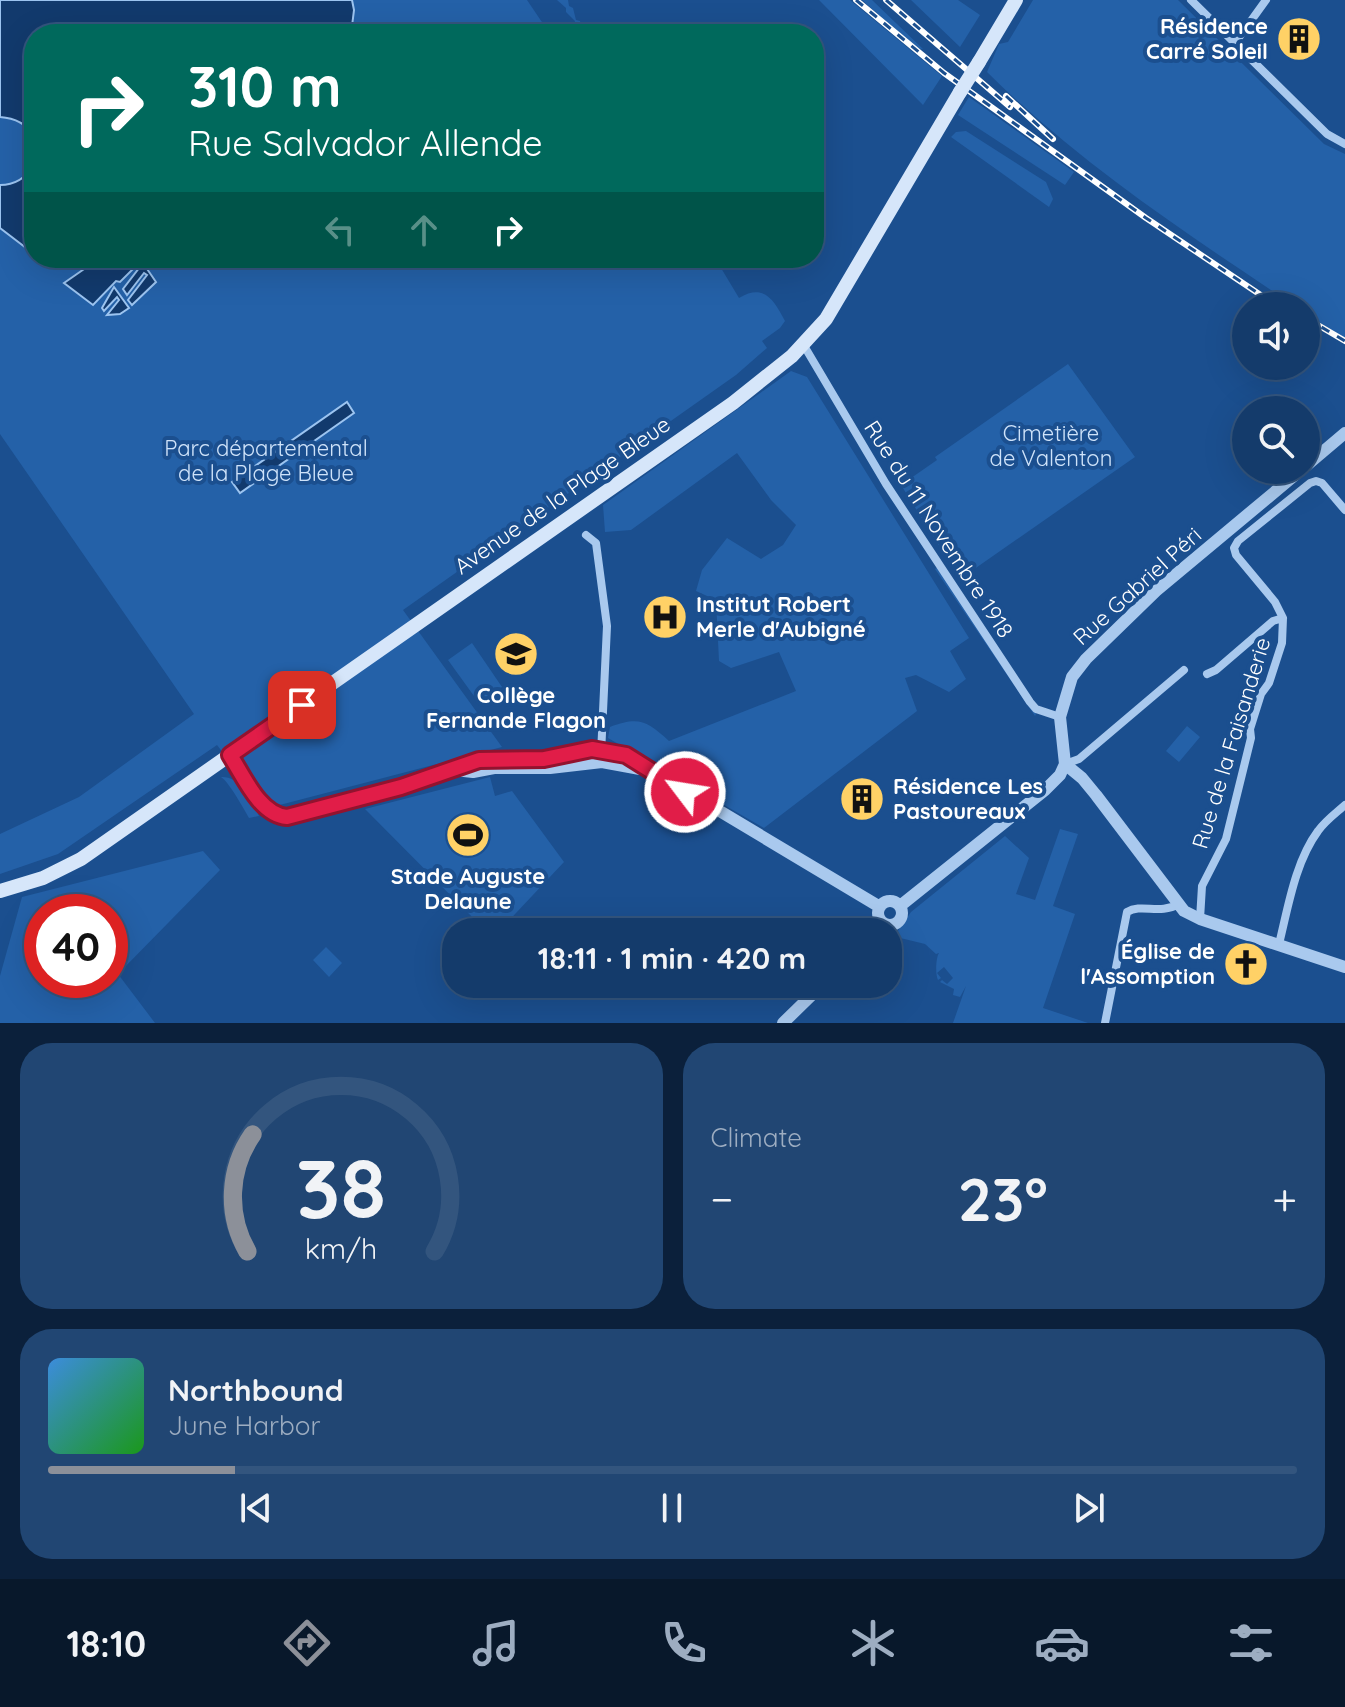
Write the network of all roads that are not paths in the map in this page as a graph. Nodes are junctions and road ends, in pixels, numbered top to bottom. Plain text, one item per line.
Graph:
1 (1016, 0) edge
2 (1191, 0) edge
3 (1266, 0) edge
4 (1235, 43) junction
5 (1345, 144) edge
6 (803, 344) junction
7 (1345, 433) edge
8 (1320, 454) edge
9 (1285, 484) edge
10 (1264, 501) junction
11 (1345, 510) edge
12 (1273, 511) junction
13 (586, 535) dead end
14 (1283, 618) junction
15 (1184, 670) dead end
16 (1207, 674) dead end
17 (1060, 717) junction
18 (230, 755) junction
19 (601, 756) junction
20 (1065, 764) junction
21 (1345, 805) edge
22 (0, 891) edge
23 (1179, 904) junction
24 (900, 906) junction
25 (880, 907) junction
26 (878, 918) edge
27 (900, 918) edge
28 (1200, 919) junction
29 (1279, 944) junction
30 (1345, 967) edge
31 (809, 998) edge
32 (783, 1023) edge
33 (1105, 1023) edge

1 - 6 main road, Avenue de la Plage Bleue, bridge
2 - 4 street
3 - 4 street
4 - 5 street
6 - 17 street, Rue du 11 Novembre 1918
6 - 18 main road, Avenue de la Plage Bleue
7 - 8 street, Rue Gabriel Péri
9 - 10 street, Rue Gabriel Péri
10 - 12 street
10 - 17 street, Rue Gabriel Péri
11 - 12 street
12 - 14 street, Rue de la Faisanderie
13 - 19 street
14 - 16 street
14 - 28 street, Rue de la Faisanderie
15 - 20 street
17 - 20 street, Rue Gabriel Péri
18 - 19 street
18 - 22 main road, Avenue de la Plage Bleue
19 - 25 street
20 - 23 street
20 - 24 street
21 - 29 street
23 - 28 street
23 - 33 street
24 - 25 street
24 - 27 street
25 - 26 street
28 - 29 street
29 - 30 street
31 - 32 street

